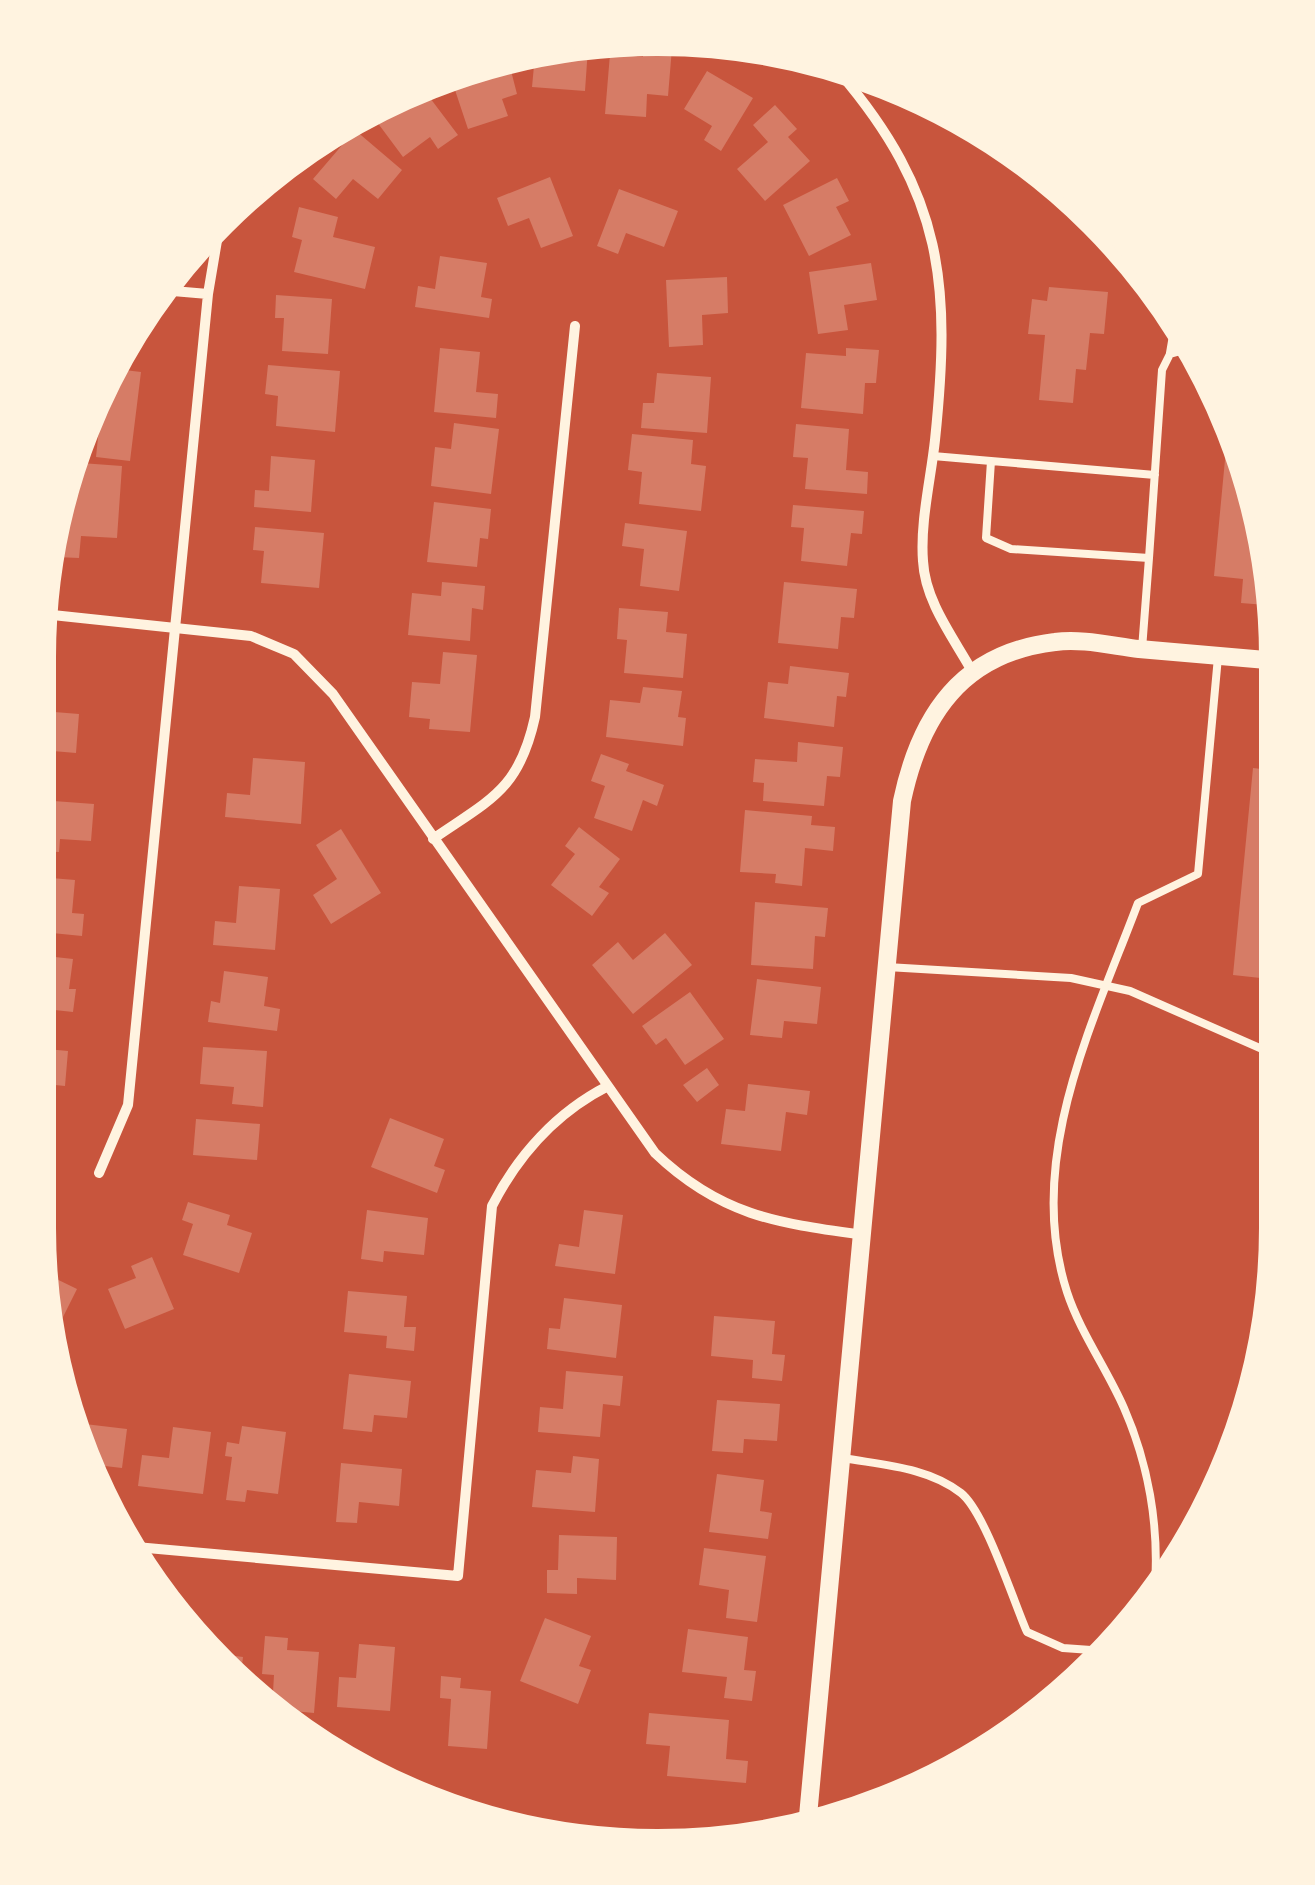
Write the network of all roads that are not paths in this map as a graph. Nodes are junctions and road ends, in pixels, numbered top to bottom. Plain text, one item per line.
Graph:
1 (844, 80) edge
2 (217, 239) edge
3 (174, 291) edge
4 (208, 294) junction
5 (575, 326) dead end
6 (1173, 336) edge
7 (1182, 351) edge
8 (1170, 354) junction
9 (933, 456) junction
10 (992, 461) junction
11 (1155, 475) junction
12 (1149, 558) junction
13 (51, 615) edge
14 (176, 627) junction
15 (1142, 649) junction
16 (1218, 656) junction
17 (1265, 660) edge
18 (972, 671) junction
19 (433, 839) junction
20 (888, 967) junction
21 (1107, 986) junction
22 (1265, 1050) edge
23 (608, 1086) junction
24 (99, 1173) dead end
25 (864, 1235) junction
26 (843, 1458) junction
27 (141, 1547) edge
28 (1154, 1576) edge
29 (1093, 1650) edge
30 (808, 1816) edge

1 - 9 street
2 - 4 street
3 - 4 street
4 - 14 street
5 - 19 street
6 - 8 lane
7 - 8 lane
8 - 11 lane
9 - 10 lane
9 - 18 street
10 - 11 lane
10 - 12 lane
11 - 12 lane
12 - 15 lane
13 - 14 street
14 - 19 street
14 - 24 street
15 - 16 street
15 - 18 street
16 - 17 street
16 - 21 lane
18 - 20 street
19 - 23 street
20 - 21 lane
20 - 25 street
21 - 22 lane
21 - 28 lane
23 - 25 street
23 - 27 street
25 - 26 street
26 - 29 lane
26 - 30 street

